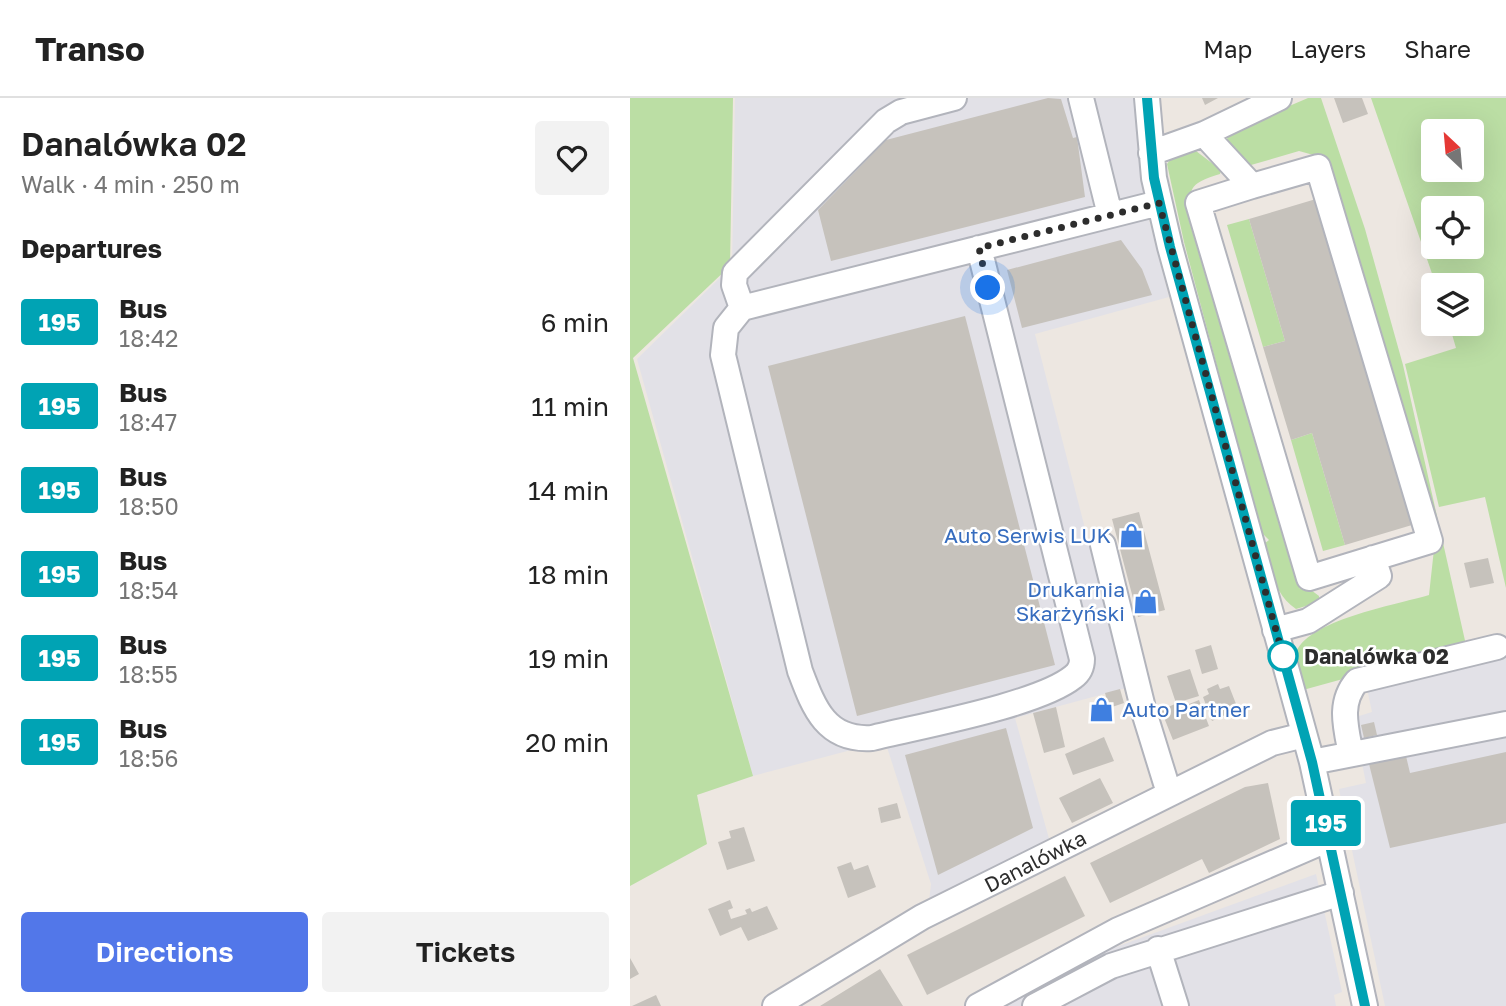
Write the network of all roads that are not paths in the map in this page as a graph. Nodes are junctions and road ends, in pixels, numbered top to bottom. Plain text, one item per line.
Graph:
1 (954, 98) edge
2 (1081, 98) edge
3 (1147, 98) edge
4 (1279, 98) edge
5 (1204, 134) junction
6 (1151, 153) junction
7 (1252, 186) junction
8 (1159, 203) junction
9 (1110, 215) junction
10 (979, 248) junction
11 (742, 308) junction
12 (1103, 545) dead end
13 (1373, 558) junction
14 (1275, 630) junction
15 (1497, 648) dead end
16 (1506, 723) edge
17 (1304, 735) junction
18 (1352, 754) junction
19 (1312, 762) junction
20 (1169, 793) junction
21 (1329, 839) junction
22 (1341, 893) junction
23 (1158, 949) junction
24 (775, 1006) edge
25 (978, 1006) edge
26 (1035, 1006) edge
27 (1176, 1006) edge
28 (1365, 1006) edge

1 - 11 street
2 - 9 street
3 - 6 street
4 - 5 street
5 - 6 street
5 - 7 street
6 - 8 street
7 - 13 street
7 - 13 street
8 - 9 street
8 - 14 street
9 - 10 street
10 - 11 street
10 - 11 street
12 - 20 street
13 - 14 street
14 - 17 street
15 - 18 street
16 - 18 street
17 - 19 street
17 - 20 street, Danalówka
18 - 19 street
19 - 21 street
20 - 24 street, Danalówka
21 - 22 street
21 - 25 street
22 - 23 street
22 - 28 street
23 - 26 street
23 - 27 street

